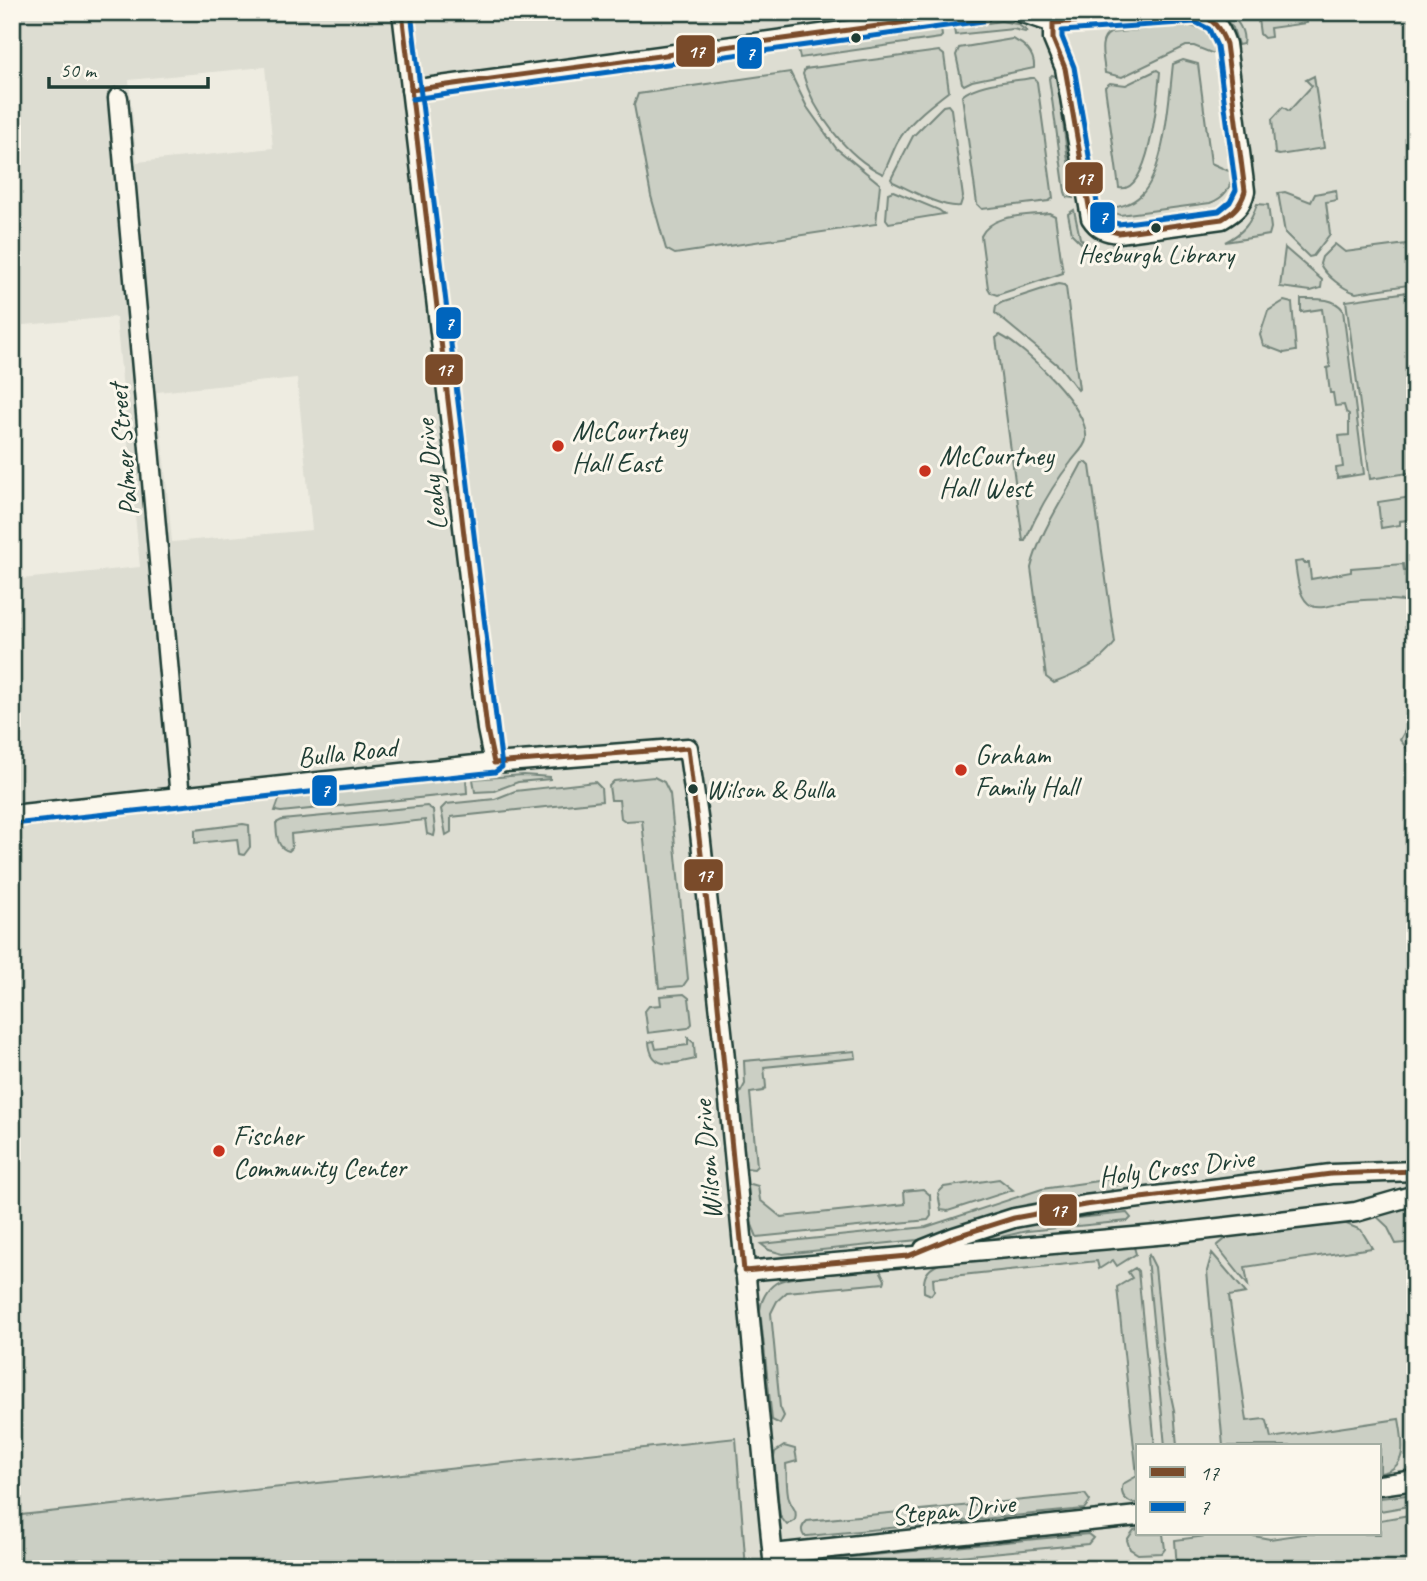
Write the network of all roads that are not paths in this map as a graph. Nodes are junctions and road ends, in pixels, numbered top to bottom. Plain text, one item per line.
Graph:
1 (402, 12) edge
2 (982, 12) edge
3 (1020, 12) edge
4 (1053, 23) junction
5 (411, 90) junction
6 (118, 98) dead end
7 (688, 748) joint
8 (495, 763) junction
9 (180, 798) junction
10 (12, 815) edge
11 (1415, 1171) edge
12 (1415, 1195) edge
13 (908, 1256) junction
14 (744, 1271) junction
15 (1415, 1480) edge
16 (1382, 1485) edge
17 (1136, 1516) edge
18 (773, 1561) edge

1 - 5 street, Leahy Drive
2 - 5 street
3 - 4 street
4 - 4 street
5 - 8 street, Leahy Drive
6 - 9 street, Palmer Street
7 - 8 street, Bulla Road
7 - 14 street, Wilson Drive
8 - 9 street, Bulla Road
9 - 10 street, Bulla Road
11 - 13 street, Holy Cross Drive
12 - 13 street, Holy Cross Drive
13 - 14 street, Holy Cross Drive
14 - 18 street, Wilson Drive
15 - 16 street
17 - 18 street, Stepan Drive

